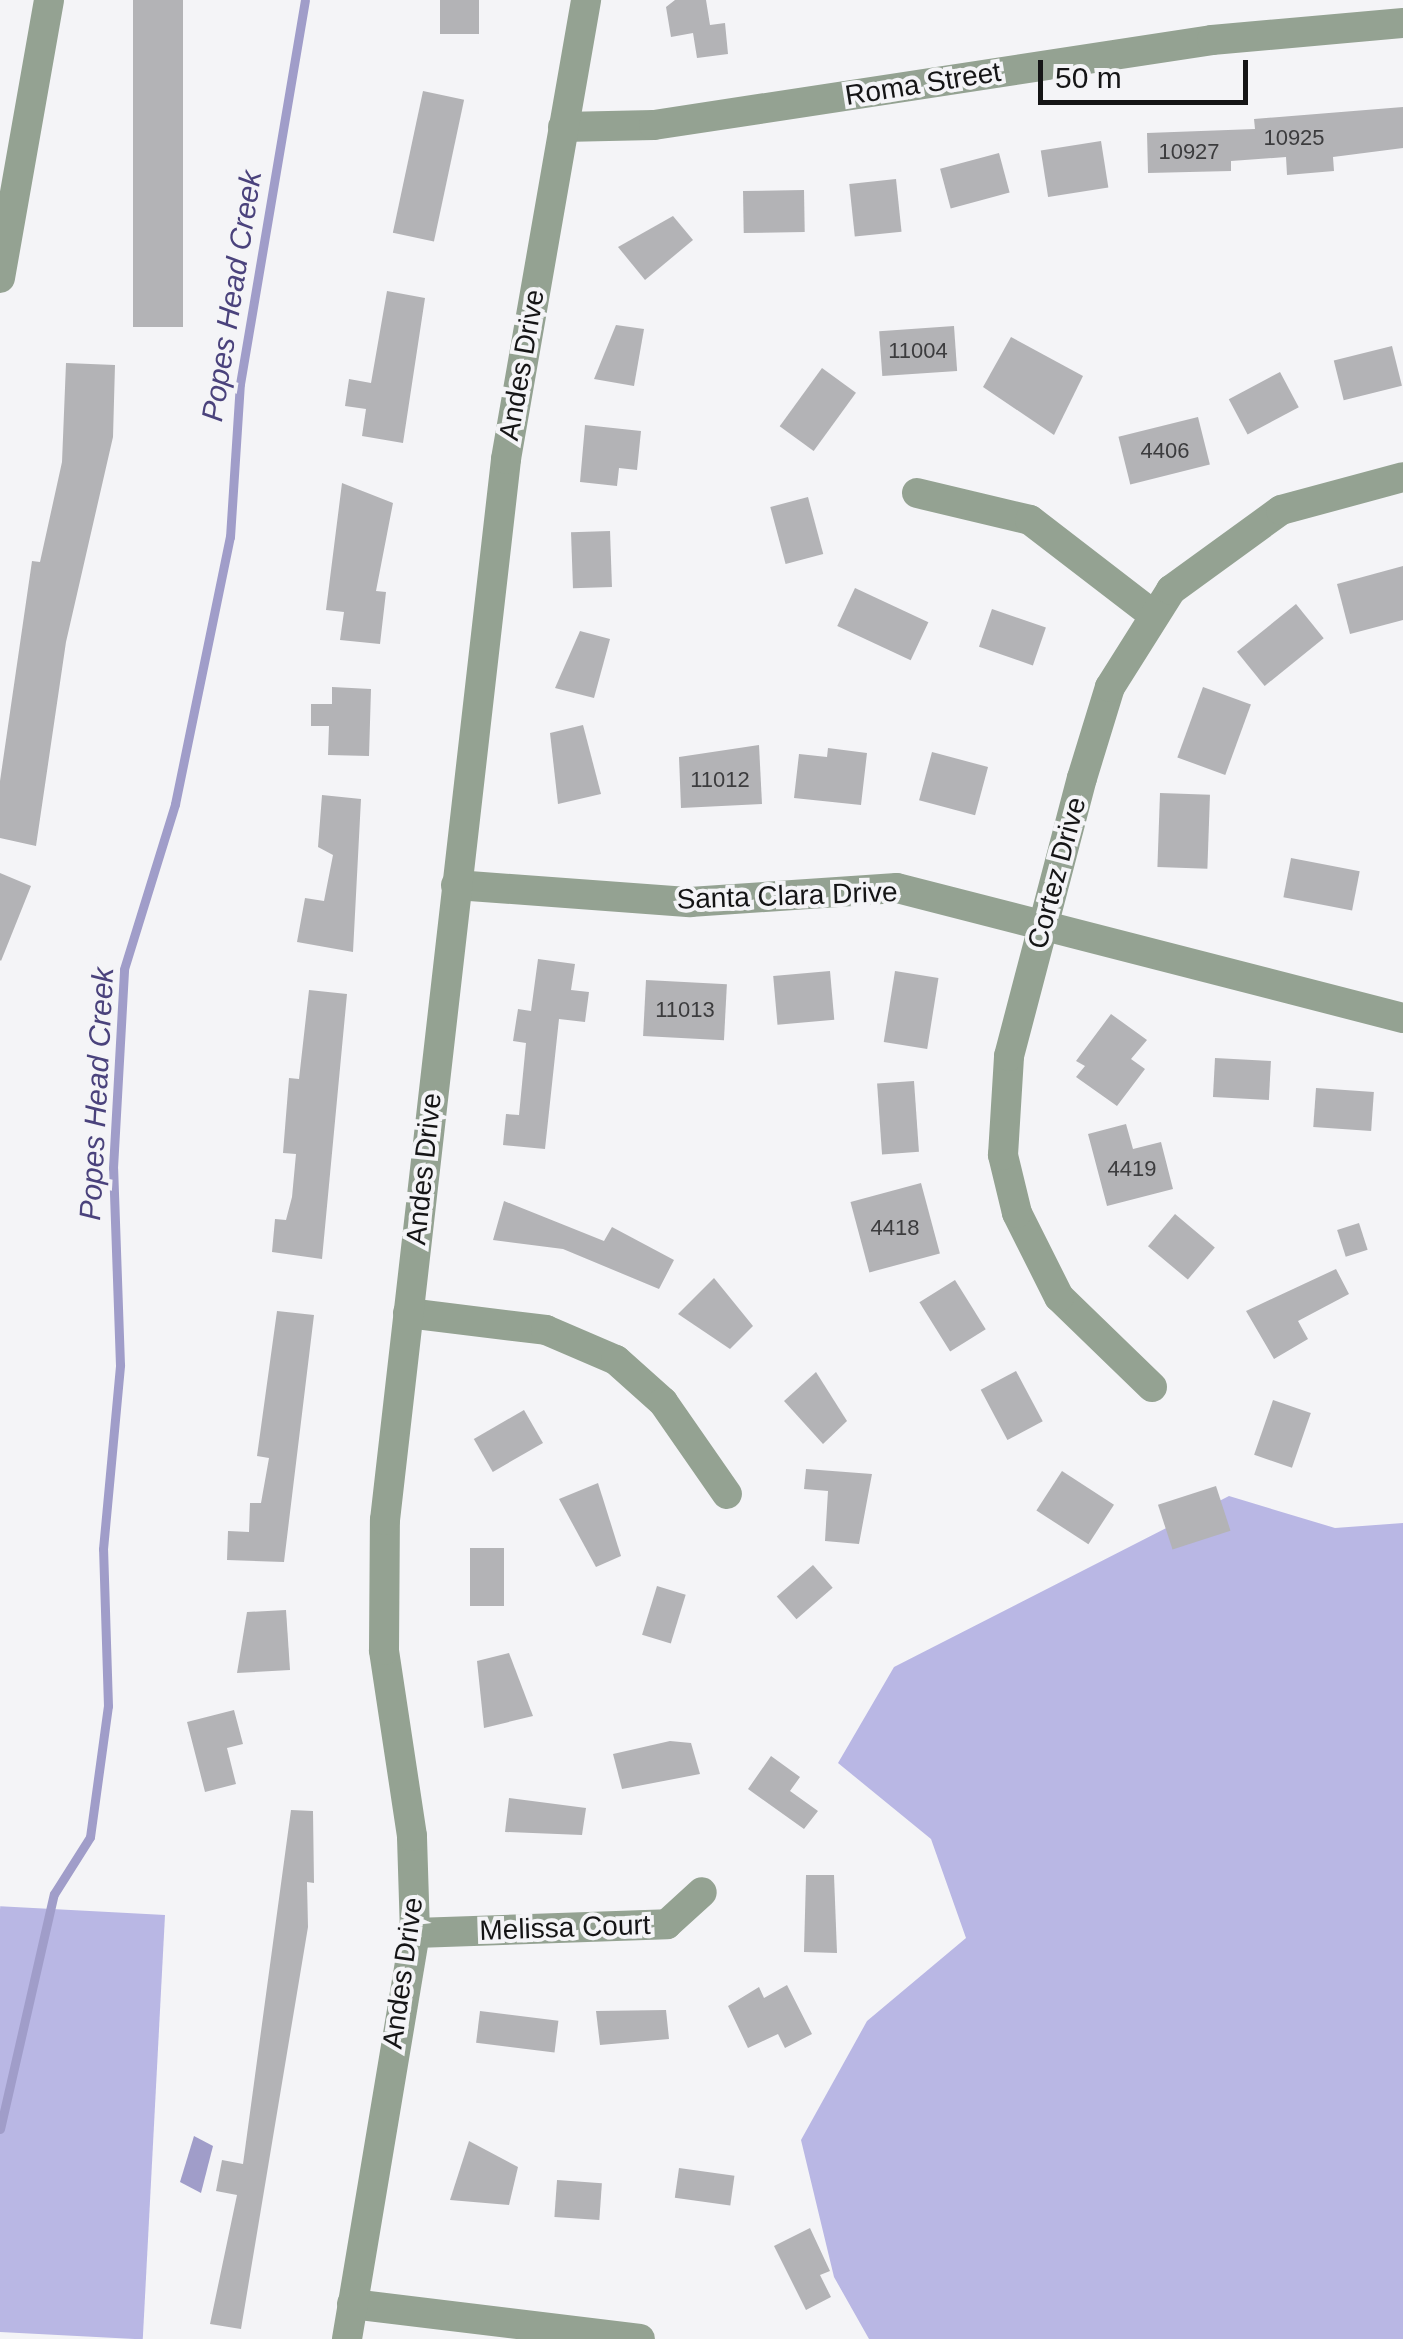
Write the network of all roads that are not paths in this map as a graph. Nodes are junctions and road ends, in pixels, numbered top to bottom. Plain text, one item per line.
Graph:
1 (49, 0) edge
2 (586, 0) edge
3 (1403, 23) edge
4 (563, 127) junction
5 (12, 134) edge
6 (0, 278) edge
7 (1403, 478) edge
8 (917, 492) dead end
9 (1152, 614) junction
10 (456, 885) junction
11 (1044, 921) junction
12 (1403, 1018) edge
13 (408, 1313) junction
14 (1152, 1387) dead end
15 (727, 1494) dead end
16 (702, 1892) dead end
17 (415, 1933) junction
18 (352, 2304) junction
19 (346, 2339) edge
20 (640, 2339) edge

1 - 5 street
2 - 4 street, Andes Drive
3 - 4 street, Roma Street
4 - 10 street, Andes Drive
5 - 6 street
7 - 9 street, Cortez Drive
8 - 9 street
9 - 11 street, Cortez Drive
10 - 11 street, Santa Clara Drive
10 - 13 street, Andes Drive
11 - 12 street, Santa Clara Drive
11 - 14 street, Cortez Drive
13 - 15 street
13 - 17 street, Andes Drive
16 - 17 street, Melissa Court
17 - 18 street, Andes Drive
18 - 19 street, Andes Drive
18 - 20 street

